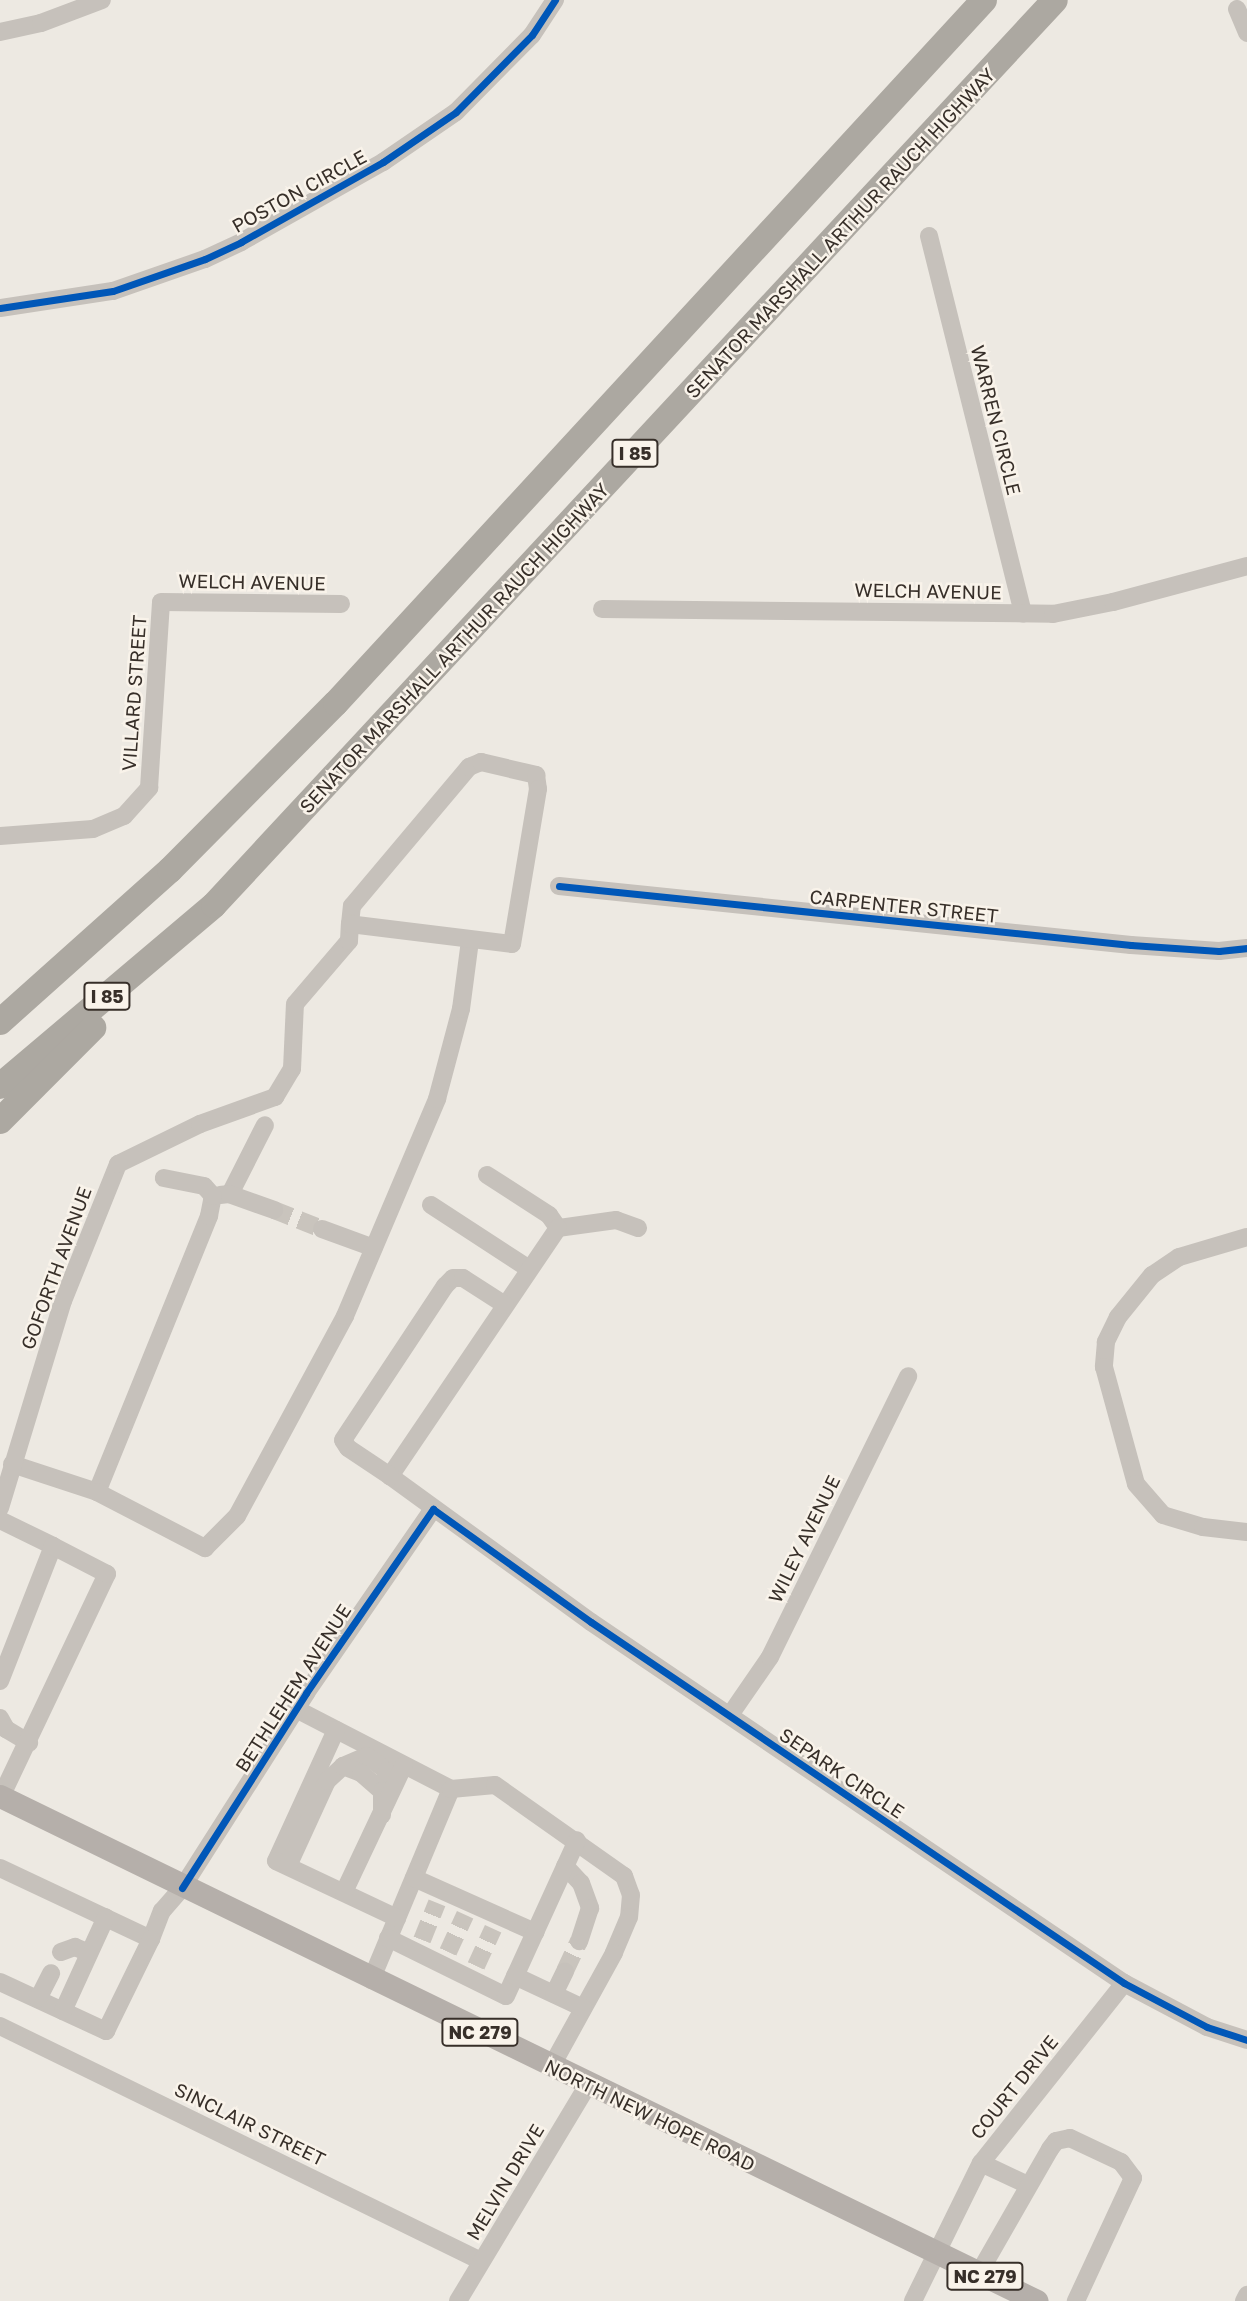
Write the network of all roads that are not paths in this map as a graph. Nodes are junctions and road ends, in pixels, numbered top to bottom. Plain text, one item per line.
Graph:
1 (102, 0) edge
2 (555, 0) edge
3 (966, 0) edge
4 (984, 0) edge
5 (1055, 0) edge
6 (1237, 9) dead end
7 (0, 32) edge
8 (1247, 33) edge
9 (856, 136) junction
10 (929, 236) dead end
11 (0, 308) edge
12 (1247, 566) edge
13 (161, 601) joint
14 (341, 604) dead end
15 (602, 609) dead end
16 (1023, 613) junction
17 (0, 836) edge
18 (559, 886) dead end
19 (214, 905) junction
20 (350, 924) junction
21 (470, 941) junction
22 (1247, 948) edge
23 (0, 1022) edge
24 (0, 1086) edge
25 (0, 1121) edge
26 (265, 1125) dead end
27 (487, 1175) dead end
28 (164, 1178) dead end
29 (221, 1195) junction
30 (431, 1205) dead end
31 (274, 1210) tunnel mouth
32 (558, 1228) junction
33 (638, 1228) dead end
34 (322, 1229) tunnel mouth
35 (1247, 1237) edge
36 (374, 1248) junction
37 (529, 1269) junction
38 (505, 1305) junction
39 (908, 1376) dead end
40 (12, 1464) junction
41 (390, 1476) junction
42 (97, 1492) junction
43 (0, 1508) edge
44 (433, 1509) junction
45 (0, 1520) edge
46 (1247, 1532) edge
47 (52, 1546) junction
48 (0, 1681) edge
49 (296, 1709) junction
50 (730, 1715) junction
51 (0, 1718) edge
52 (336, 1730) junction
53 (29, 1743) junction
54 (404, 1765) junction
55 (451, 1789) junction
56 (1, 1797) edge
57 (382, 1815) junction
58 (577, 1840) junction
59 (288, 1866) junction
60 (565, 1866) junction
61 (0, 1868) edge
62 (414, 1878) junction
63 (183, 1888) junction
64 (344, 1892) junction
65 (106, 1917) junction
66 (397, 1917) junction
67 (535, 1932) junction
68 (388, 1938) junction
69 (151, 1939) junction
70 (579, 1941) tunnel mouth
71 (61, 1952) dead end
72 (89, 1953) junction
73 (565, 1971) tunnel mouth
74 (51, 1973) dead end
75 (515, 1976) junction
76 (371, 1980) junction
77 (0, 1982) edge
78 (1124, 1983) junction
79 (554, 1994) junction
80 (38, 2000) junction
81 (583, 2008) junction
82 (63, 2011) junction
83 (0, 2026) edge
84 (1247, 2040) edge
85 (551, 2067) junction
86 (588, 2085) junction
87 (981, 2163) junction
88 (1028, 2185) junction
89 (933, 2252) junction
90 (481, 2261) junction
91 (979, 2273) junction
92 (1247, 2295) edge
93 (458, 2301) edge
94 (913, 2301) edge
95 (1037, 2301) edge
96 (1076, 2301) edge
97 (1244, 2301) edge

1 - 7 street
2 - 11 street, POSTON CIRCLE
3 - 9 highway
4 - 9 highway, I 85
5 - 19 highway, SENATOR MARSHALL ARTHUR RAUCH HIGHWAY / I 85
6 - 8 street
9 - 23 highway, I 85
10 - 16 street, WARREN CIRCLE
12 - 16 street, WELCH AVENUE
13 - 14 street, WELCH AVENUE
13 - 17 street, VILLARD STREET
15 - 16 street, WELCH AVENUE
18 - 22 street, CARPENTER STREET
19 - 24 highway, SENATOR MARSHALL ARTHUR RAUCH HIGHWAY / I 85
19 - 25 highway
20 - 21 street
20 - 21 street
20 - 40 street, GOFORTH AVENUE
21 - 36 street
26 - 29 street
27 - 32 street
28 - 29 street
29 - 31 street
29 - 42 street
30 - 37 street
32 - 33 street
32 - 37 street
34 - 36 street
35 - 46 street
36 - 42 street
37 - 38 street
38 - 41 street
38 - 41 street, SEPARK CIRCLE
39 - 50 street, WILEY AVENUE
40 - 42 street
40 - 43 street, GOFORTH AVENUE
41 - 44 street, SEPARK CIRCLE
44 - 49 street, BETHLEHEM AVENUE
44 - 50 street, SEPARK CIRCLE
45 - 47 street
47 - 48 street
47 - 53 street
49 - 52 street
49 - 63 street, BETHLEHEM AVENUE
50 - 78 street, SEPARK CIRCLE
51 - 53 street
52 - 54 street
52 - 59 street
53 - 56 street
54 - 55 street
54 - 57 street
55 - 58 street
55 - 62 street
56 - 63 main road, NORTH NEW HOPE ROAD / NC 279
57 - 59 street
57 - 64 street
58 - 60 street
58 - 81 street
59 - 64 street
60 - 67 street
60 - 70 street
61 - 65 street
62 - 66 street
62 - 67 street
63 - 69 street, BETHLEHEM AVENUE
63 - 76 main road, NORTH NEW HOPE ROAD / NC 279
64 - 66 street
65 - 69 street
65 - 72 street
66 - 68 street
67 - 75 street
68 - 75 street
68 - 76 street
69 - 82 street, BETHLEHEM AVENUE
71 - 72 street
72 - 82 street
73 - 79 street
74 - 80 street
75 - 79 street
76 - 85 main road, NORTH NEW HOPE ROAD / NC 279
77 - 80 street
78 - 84 street, SEPARK CIRCLE
78 - 87 street, COURT DRIVE
79 - 81 street
80 - 82 street
81 - 85 street
83 - 90 street, SINCLAIR STREET
85 - 86 main road, NORTH NEW HOPE ROAD / NC 279
86 - 89 main road, NORTH NEW HOPE ROAD / NC 279
86 - 90 street, MELVIN DRIVE
87 - 88 street
87 - 89 street, COURT DRIVE
88 - 91 street
88 - 96 street
89 - 91 main road, NORTH NEW HOPE ROAD / NC 279
89 - 94 street, COURT DRIVE
90 - 93 street, MELVIN DRIVE
91 - 95 main road, NORTH NEW HOPE ROAD / NC 279
92 - 97 street

